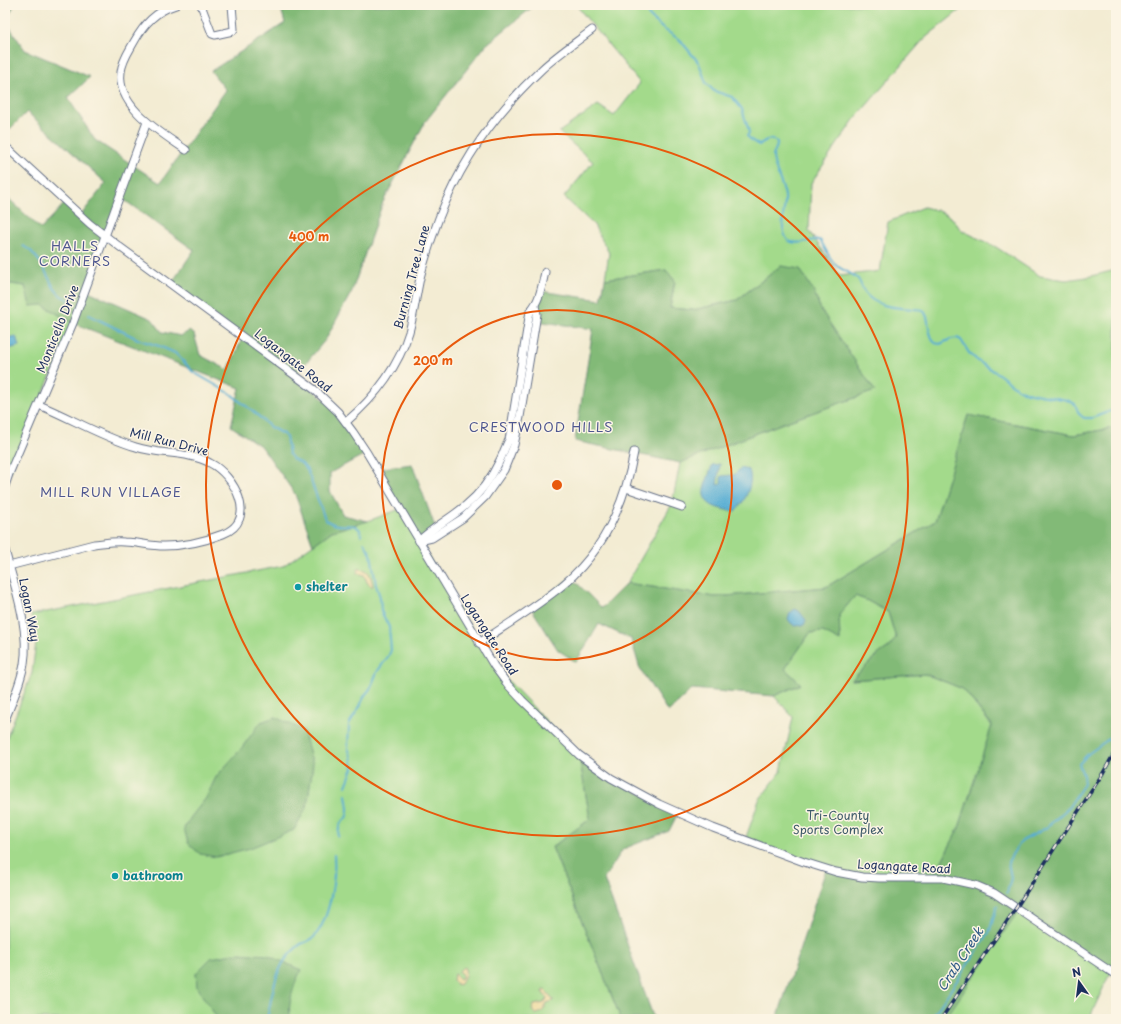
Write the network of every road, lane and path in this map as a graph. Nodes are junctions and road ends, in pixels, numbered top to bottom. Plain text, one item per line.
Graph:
1 (176, 5) edge
2 (202, 5) edge
3 (232, 5) edge
4 (592, 30) dead end
5 (147, 122) junction
6 (5, 146) edge
7 (186, 150) dead end
8 (104, 235) junction
9 (545, 272) dead end
10 (39, 405) junction
11 (346, 422) junction
12 (634, 452) dead end
13 (7, 474) edge
14 (5, 486) edge
15 (626, 488) junction
16 (682, 507) dead end
17 (419, 541) junction
18 (5, 550) edge
19 (9, 566) junction
20 (479, 643) junction
21 (5, 720) edge
22 (1116, 975) edge

1 - 5 street
2 - 3 street
4 - 11 street, Burning Tree Lane
5 - 7 street
5 - 8 street, Monticello Drive
6 - 8 street, Logangate Road
8 - 10 street, Monticello Drive
8 - 11 street, Logangate Road
9 - 17 street
10 - 13 street, Monticello Drive
10 - 19 street, Mill Run Drive
11 - 17 street, Logangate Road
12 - 15 street
13 - 14 street, Monticello Drive
15 - 16 street
15 - 20 street
17 - 20 street, Logangate Road
18 - 19 street, Logan Way
19 - 21 street, Logan Way
20 - 22 street, Logangate Road

